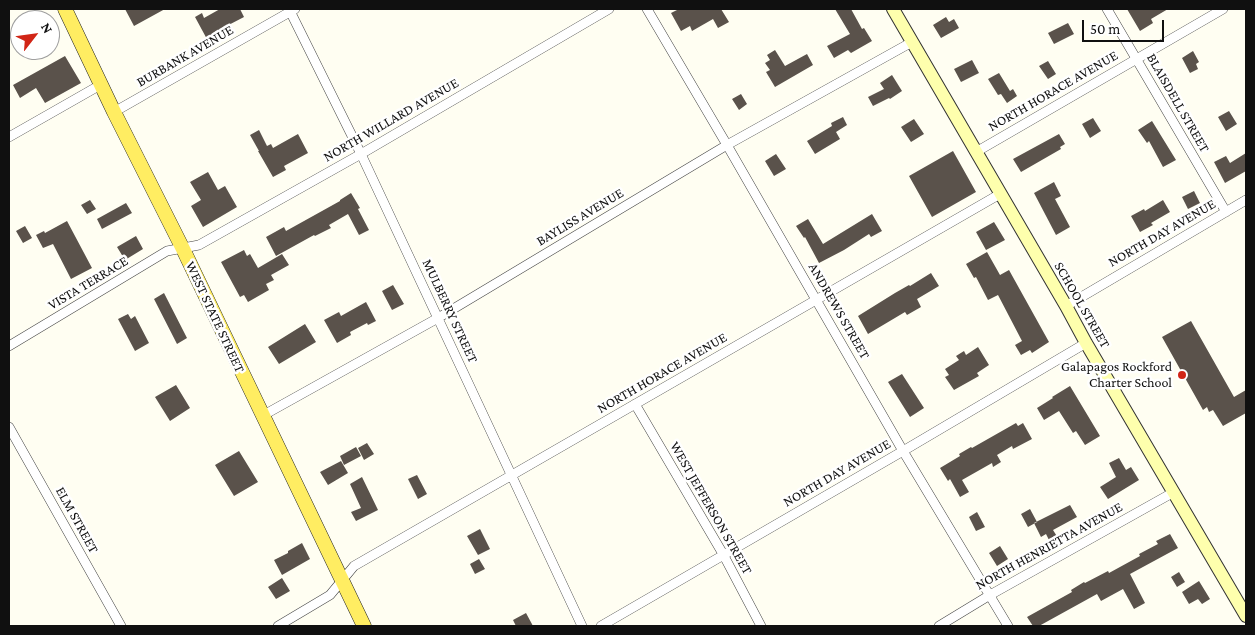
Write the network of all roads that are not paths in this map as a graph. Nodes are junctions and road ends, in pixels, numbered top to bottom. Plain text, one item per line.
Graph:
1 (65, 9) edge
2 (609, 9) edge
3 (647, 9) edge
4 (893, 9) edge
5 (1107, 9) edge
6 (1222, 9) edge
7 (292, 10) edge
8 (912, 42) junction
9 (1136, 59) junction
10 (102, 84) junction
11 (114, 112) junction
12 (9, 137) edge
13 (727, 145) junction
14 (976, 152) junction
15 (361, 154) junction
16 (1000, 194) junction
17 (1246, 200) edge
18 (1226, 212) junction
19 (183, 249) junction
20 (816, 300) junction
21 (1066, 306) junction
22 (438, 318) junction
23 (1086, 343) junction
24 (9, 346) edge
25 (635, 404) junction
26 (262, 416) junction
27 (9, 427) edge
28 (903, 451) junction
29 (511, 476) junction
30 (1174, 492) junction
31 (724, 554) junction
32 (342, 581) junction
33 (990, 595) junction
34 (1246, 616) edge
35 (121, 626) edge
36 (278, 626) edge
37 (364, 626) edge
38 (582, 626) edge
39 (601, 626) edge
40 (761, 626) edge
41 (939, 626) edge
42 (1008, 626) edge

1 - 10 main road, WEST STATE STREET
2 - 15 street, NORTH WILLARD AVENUE
3 - 13 street, ANDREWS STREET
4 - 8 main road, SCHOOL STREET
5 - 9 street, BLAISDELL STREET
6 - 9 street, NORTH HORACE AVENUE
7 - 11 street, BURBANK AVENUE
7 - 15 street, MULBERRY STREET
8 - 13 street, BAYLISS AVENUE
8 - 14 main road, SCHOOL STREET
9 - 14 street, NORTH HORACE AVENUE
9 - 18 street, BLAISDELL STREET
10 - 11 main road, WEST STATE STREET
10 - 12 street
11 - 19 main road, WEST STATE STREET
13 - 20 street, ANDREWS STREET
13 - 22 street, BAYLISS AVENUE
14 - 16 main road, SCHOOL STREET
15 - 19 street, NORTH WILLARD AVENUE
15 - 22 street, MULBERRY STREET
16 - 20 street, NORTH HORACE AVENUE
16 - 21 main road, SCHOOL STREET
17 - 18 street, NORTH DAY AVENUE
18 - 21 street, NORTH DAY AVENUE
19 - 24 street, VISTA TERRACE
19 - 26 main road, WEST STATE STREET
20 - 25 street, NORTH HORACE AVENUE
20 - 28 street, ANDREWS STREET
21 - 23 main road, SCHOOL STREET
22 - 26 street, BAYLISS AVENUE
22 - 29 street, MULBERRY STREET
23 - 28 street, NORTH DAY AVENUE
23 - 30 main road, SCHOOL STREET
25 - 29 street, NORTH HORACE AVENUE
25 - 31 street, WEST JEFFERSON STREET
26 - 32 main road, WEST STATE STREET
27 - 35 street, ELM STREET
28 - 31 street, NORTH DAY AVENUE
28 - 33 street, ANDREWS STREET
29 - 32 street, NORTH HORACE AVENUE
29 - 38 street, MULBERRY STREET
30 - 33 street, NORTH HENRIETTA AVENUE
30 - 34 main road, SCHOOL STREET
31 - 39 street, NORTH DAY AVENUE
31 - 40 street, WEST JEFFERSON STREET
32 - 36 street, NORTH HORACE AVENUE
32 - 37 main road, WEST STATE STREET
33 - 41 street, NORTH HENRIETTA AVENUE
33 - 42 street, ANDREWS STREET

